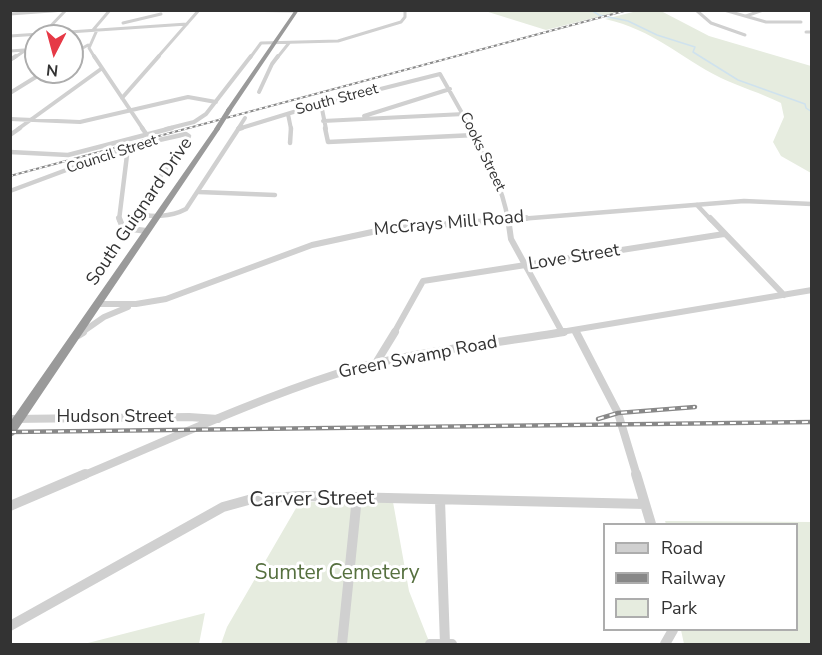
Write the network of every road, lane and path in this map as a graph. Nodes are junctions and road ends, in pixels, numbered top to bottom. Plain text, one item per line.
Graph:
1 (22, 10) edge
2 (66, 10) edge
3 (110, 10) edge
4 (198, 10) edge
5 (231, 10) edge
6 (405, 10) edge
7 (696, 10) edge
8 (724, 10) edge
9 (763, 10) edge
10 (239, 11) edge
11 (297, 11) edge
12 (10, 14) edge
13 (18, 14) junction
14 (161, 14) dead end
15 (745, 16) junction
16 (10, 20) edge
17 (801, 22) dead end
18 (53, 24) edge
19 (187, 24) junction
20 (96, 28) junction
21 (84, 30) edge
22 (806, 32) dead end
23 (812, 32) edge
24 (745, 35) dead end
25 (275, 42) junction
26 (289, 43) junction
27 (88, 45) junction
28 (84, 46) edge
29 (84, 47) edge
30 (24, 53) edge
31 (10, 60) edge
32 (102, 69) junction
33 (437, 73) joint
34 (25, 84) edge
35 (450, 89) junction
36 (260, 92) dead end
37 (10, 93) edge
38 (122, 98) junction
39 (216, 102) junction
40 (321, 105) junction
41 (130, 111) junction
42 (288, 114) junction
43 (464, 114) junction
44 (245, 118) dead end
45 (355, 118) junction
46 (10, 119) edge
47 (32, 120) junction
48 (323, 121) junction
49 (238, 129) junction
50 (10, 135) edge
51 (147, 135) junction
52 (474, 135) junction
53 (290, 143) dead end
54 (128, 147) junction
55 (10, 152) edge
56 (10, 191) edge
57 (199, 192) junction
58 (275, 195) dead end
59 (812, 204) edge
60 (697, 205) junction
61 (158, 215) junction
62 (507, 219) junction
63 (147, 231) junction
64 (724, 234) junction
65 (525, 266) junction
66 (812, 290) edge
67 (784, 295) junction
68 (136, 303) junction
69 (98, 304) junction
70 (576, 330) junction
71 (562, 332) junction
72 (76, 336) junction
73 (376, 363) junction
74 (15, 418) edge
75 (219, 419) junction
76 (10, 432) edge
77 (357, 497) junction
78 (440, 500) junction
79 (645, 504) junction
80 (10, 506) edge
81 (650, 523) edge
82 (10, 627) edge
83 (445, 644) edge
84 (342, 645) edge
85 (430, 645) edge
86 (452, 645) edge

1 - 13 street
2 - 13 street
2 - 18 street
3 - 20 street
4 - 19 street
5 - 10 street
6 - 26 street
7 - 24 street
8 - 15 street
9 - 15 street
10 - 11 street
11 - 25 highway, South Guignard Drive
12 - 13 street
13 - 16 street
14 - 20 street
15 - 17 street
19 - 20 street
19 - 38 street
20 - 21 street
20 - 27 street
22 - 23 street
25 - 26 street
25 - 39 street
25 - 61 highway, South Guignard Drive, bridge
26 - 36 street
27 - 28 street
27 - 29 street
27 - 32 street
30 - 31 street
32 - 38 street
32 - 47 street
33 - 35 street, Cooks Street
33 - 40 street, South Street
34 - 37 street
35 - 43 street, Cooks Street
35 - 45 street
38 - 41 street
39 - 41 street
39 - 51 street
40 - 42 street, South Street
40 - 48 street
41 - 47 street
41 - 51 street
42 - 49 street, South Street
42 - 53 street
43 - 45 street
43 - 52 street, Cooks Street
44 - 49 street
45 - 48 street
46 - 47 street
47 - 50 street
48 - 52 street
49 - 57 street
51 - 55 street
52 - 62 street, Cooks Street
54 - 56 street, Council Street
54 - 61 street, Council Street
54 - 63 street
57 - 58 street
57 - 61 street
59 - 60 street, McCrays Mill Road
60 - 62 street, McCrays Mill Road
60 - 64 street
61 - 63 highway, South Guignard Drive
62 - 65 street, Cooks Street
62 - 68 street, McCrays Mill Road
63 - 69 highway, South Guignard Drive
64 - 65 street, Love Street
64 - 67 street
65 - 71 street, Cooks Street
65 - 73 street, Love Street
66 - 67 street, Green Swamp Road
67 - 70 street, Green Swamp Road
68 - 69 street, McCrays Mill Road
68 - 72 street
69 - 72 highway, South Guignard Drive
70 - 71 street, Green Swamp Road
70 - 79 street
71 - 73 street, Green Swamp Road
72 - 74 highway, South Guignard Drive
73 - 75 street, Green Swamp Road
74 - 75 street, Hudson Street
74 - 76 highway, South Guignard Drive
75 - 80 street, Green Swamp Road
77 - 78 street, Carver Street
77 - 82 street, Carver Street
77 - 84 street
78 - 79 street, Carver Street
78 - 83 street
79 - 81 street
83 - 85 street
83 - 86 street

